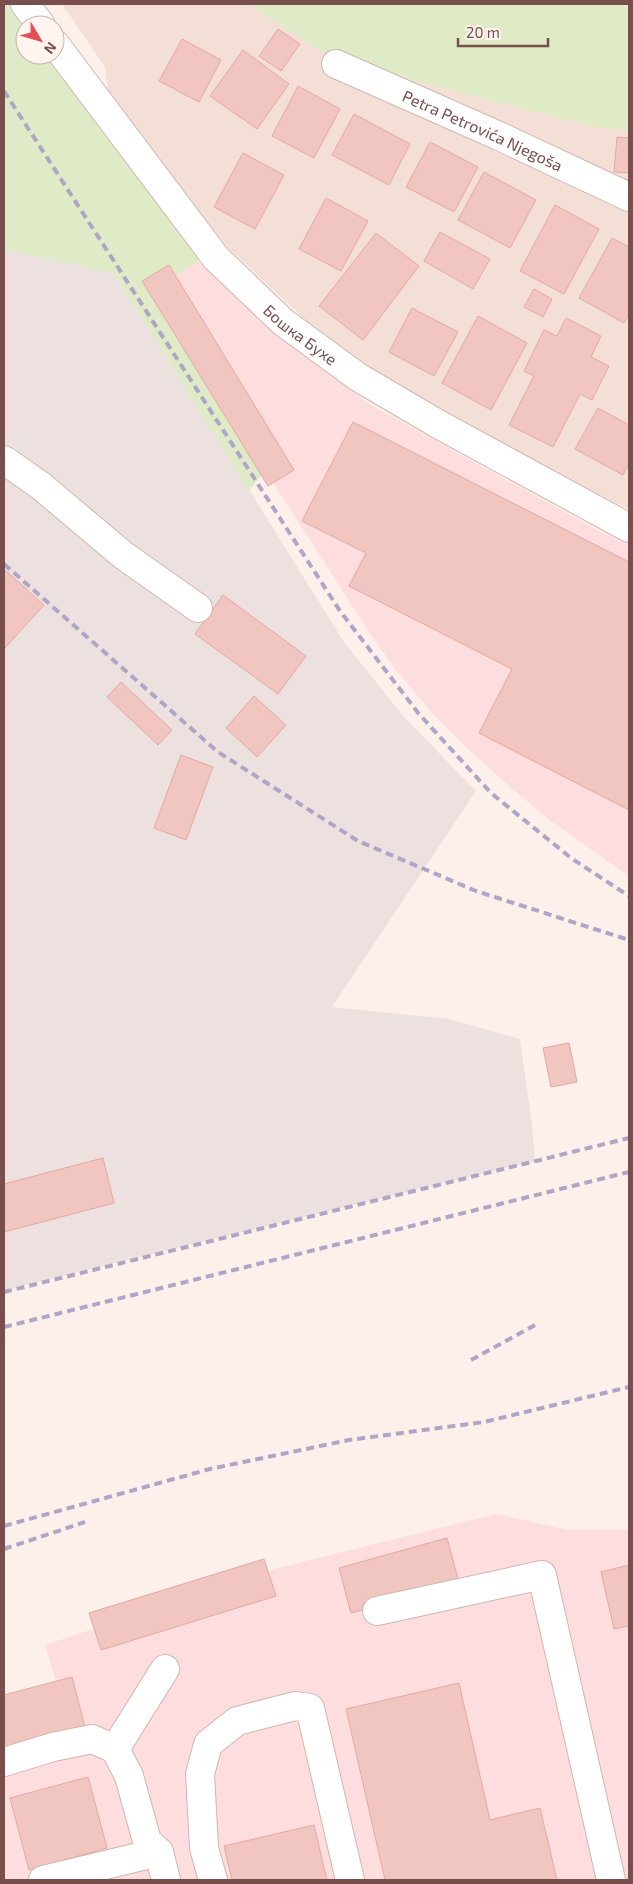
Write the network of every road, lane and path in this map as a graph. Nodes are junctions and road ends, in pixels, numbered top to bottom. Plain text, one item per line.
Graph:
1 (25, 4) edge
2 (33, 15) edge
3 (65, 57) edge
4 (336, 64) dead end
5 (629, 198) edge
6 (4, 460) edge
7 (629, 528) edge
8 (198, 608) dead end
9 (377, 1611) dead end
10 (165, 1669) dead end
11 (115, 1749) junction
12 (4, 1762) edge
13 (158, 1852) junction
14 (91, 1875) edge
15 (611, 1878) edge
16 (43, 1880) edge
17 (166, 1880) edge
18 (213, 1880) edge
19 (350, 1880) edge

1 - 2 street
3 - 7 street, Бошка Бухе
4 - 5 street, Petra Petrovića Njegoša
6 - 8 street
9 - 15 street
10 - 11 street
11 - 12 street
11 - 13 street
13 - 14 street
13 - 17 street
14 - 16 street
18 - 19 street

